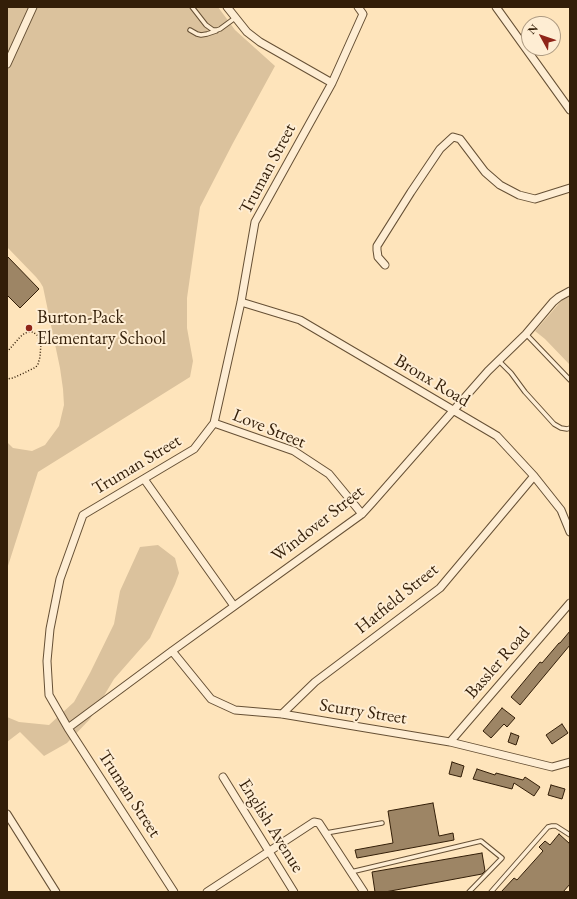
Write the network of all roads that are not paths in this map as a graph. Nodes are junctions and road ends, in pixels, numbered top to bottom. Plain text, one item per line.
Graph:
1 (33, 7) edge
2 (192, 7) edge
3 (226, 7) edge
4 (358, 7) edge
5 (496, 7) edge
6 (235, 18) junction
7 (190, 30) dead end
8 (217, 30) junction
9 (7, 64) edge
10 (332, 83) junction
11 (570, 110) edge
12 (570, 188) edge
13 (385, 265) dead end
14 (570, 291) edge
15 (241, 302) junction
16 (526, 334) junction
17 (498, 360) junction
18 (570, 380) edge
19 (453, 411) junction
20 (214, 423) junction
21 (570, 428) edge
22 (534, 476) junction
23 (144, 479) junction
24 (362, 514) junction
25 (570, 532) edge
26 (570, 603) edge
27 (234, 606) junction
28 (172, 651) junction
29 (282, 714) junction
30 (68, 728) junction
31 (450, 742) junction
32 (570, 762) edge
33 (223, 776) dead end
34 (7, 814) edge
35 (382, 823) dead end
36 (325, 833) junction
37 (570, 835) edge
38 (268, 852) junction
39 (351, 872) junction
40 (56, 892) edge
41 (174, 892) edge
42 (207, 892) edge
43 (294, 892) edge
44 (364, 892) edge
45 (469, 892) edge
46 (491, 892) edge

1 - 9 street
2 - 8 lane
3 - 6 street
4 - 10 street, Truman Street
5 - 11 street
6 - 8 lane
6 - 10 street
7 - 8 lane
10 - 15 street, Truman Street
12 - 13 street
14 - 16 street, Windover Street
15 - 19 street, Bronx Road
15 - 20 street, Truman Street
16 - 17 street, Windover Street
16 - 18 lane
17 - 19 street, Windover Street
17 - 21 lane
19 - 22 street, Bronx Road
19 - 24 street, Windover Street
20 - 23 street, Truman Street
20 - 24 street, Love Street
22 - 25 street, Bronx Road
22 - 29 street, Hatfield Street
23 - 27 street
23 - 30 street, Truman Street
24 - 27 street, Windover Street
26 - 31 street, Bassler Road
27 - 28 street, Windover Street
28 - 29 street, Scurry Street
28 - 30 street, Windover Street
29 - 31 street, Scurry Street
30 - 41 street, Truman Street
31 - 32 street, Scurry Street
33 - 38 street, English Avenue
34 - 40 street
35 - 36 lane
36 - 38 street
36 - 39 street
37 - 46 lane
38 - 42 street
38 - 43 street, English Avenue
39 - 44 street
39 - 45 lane

